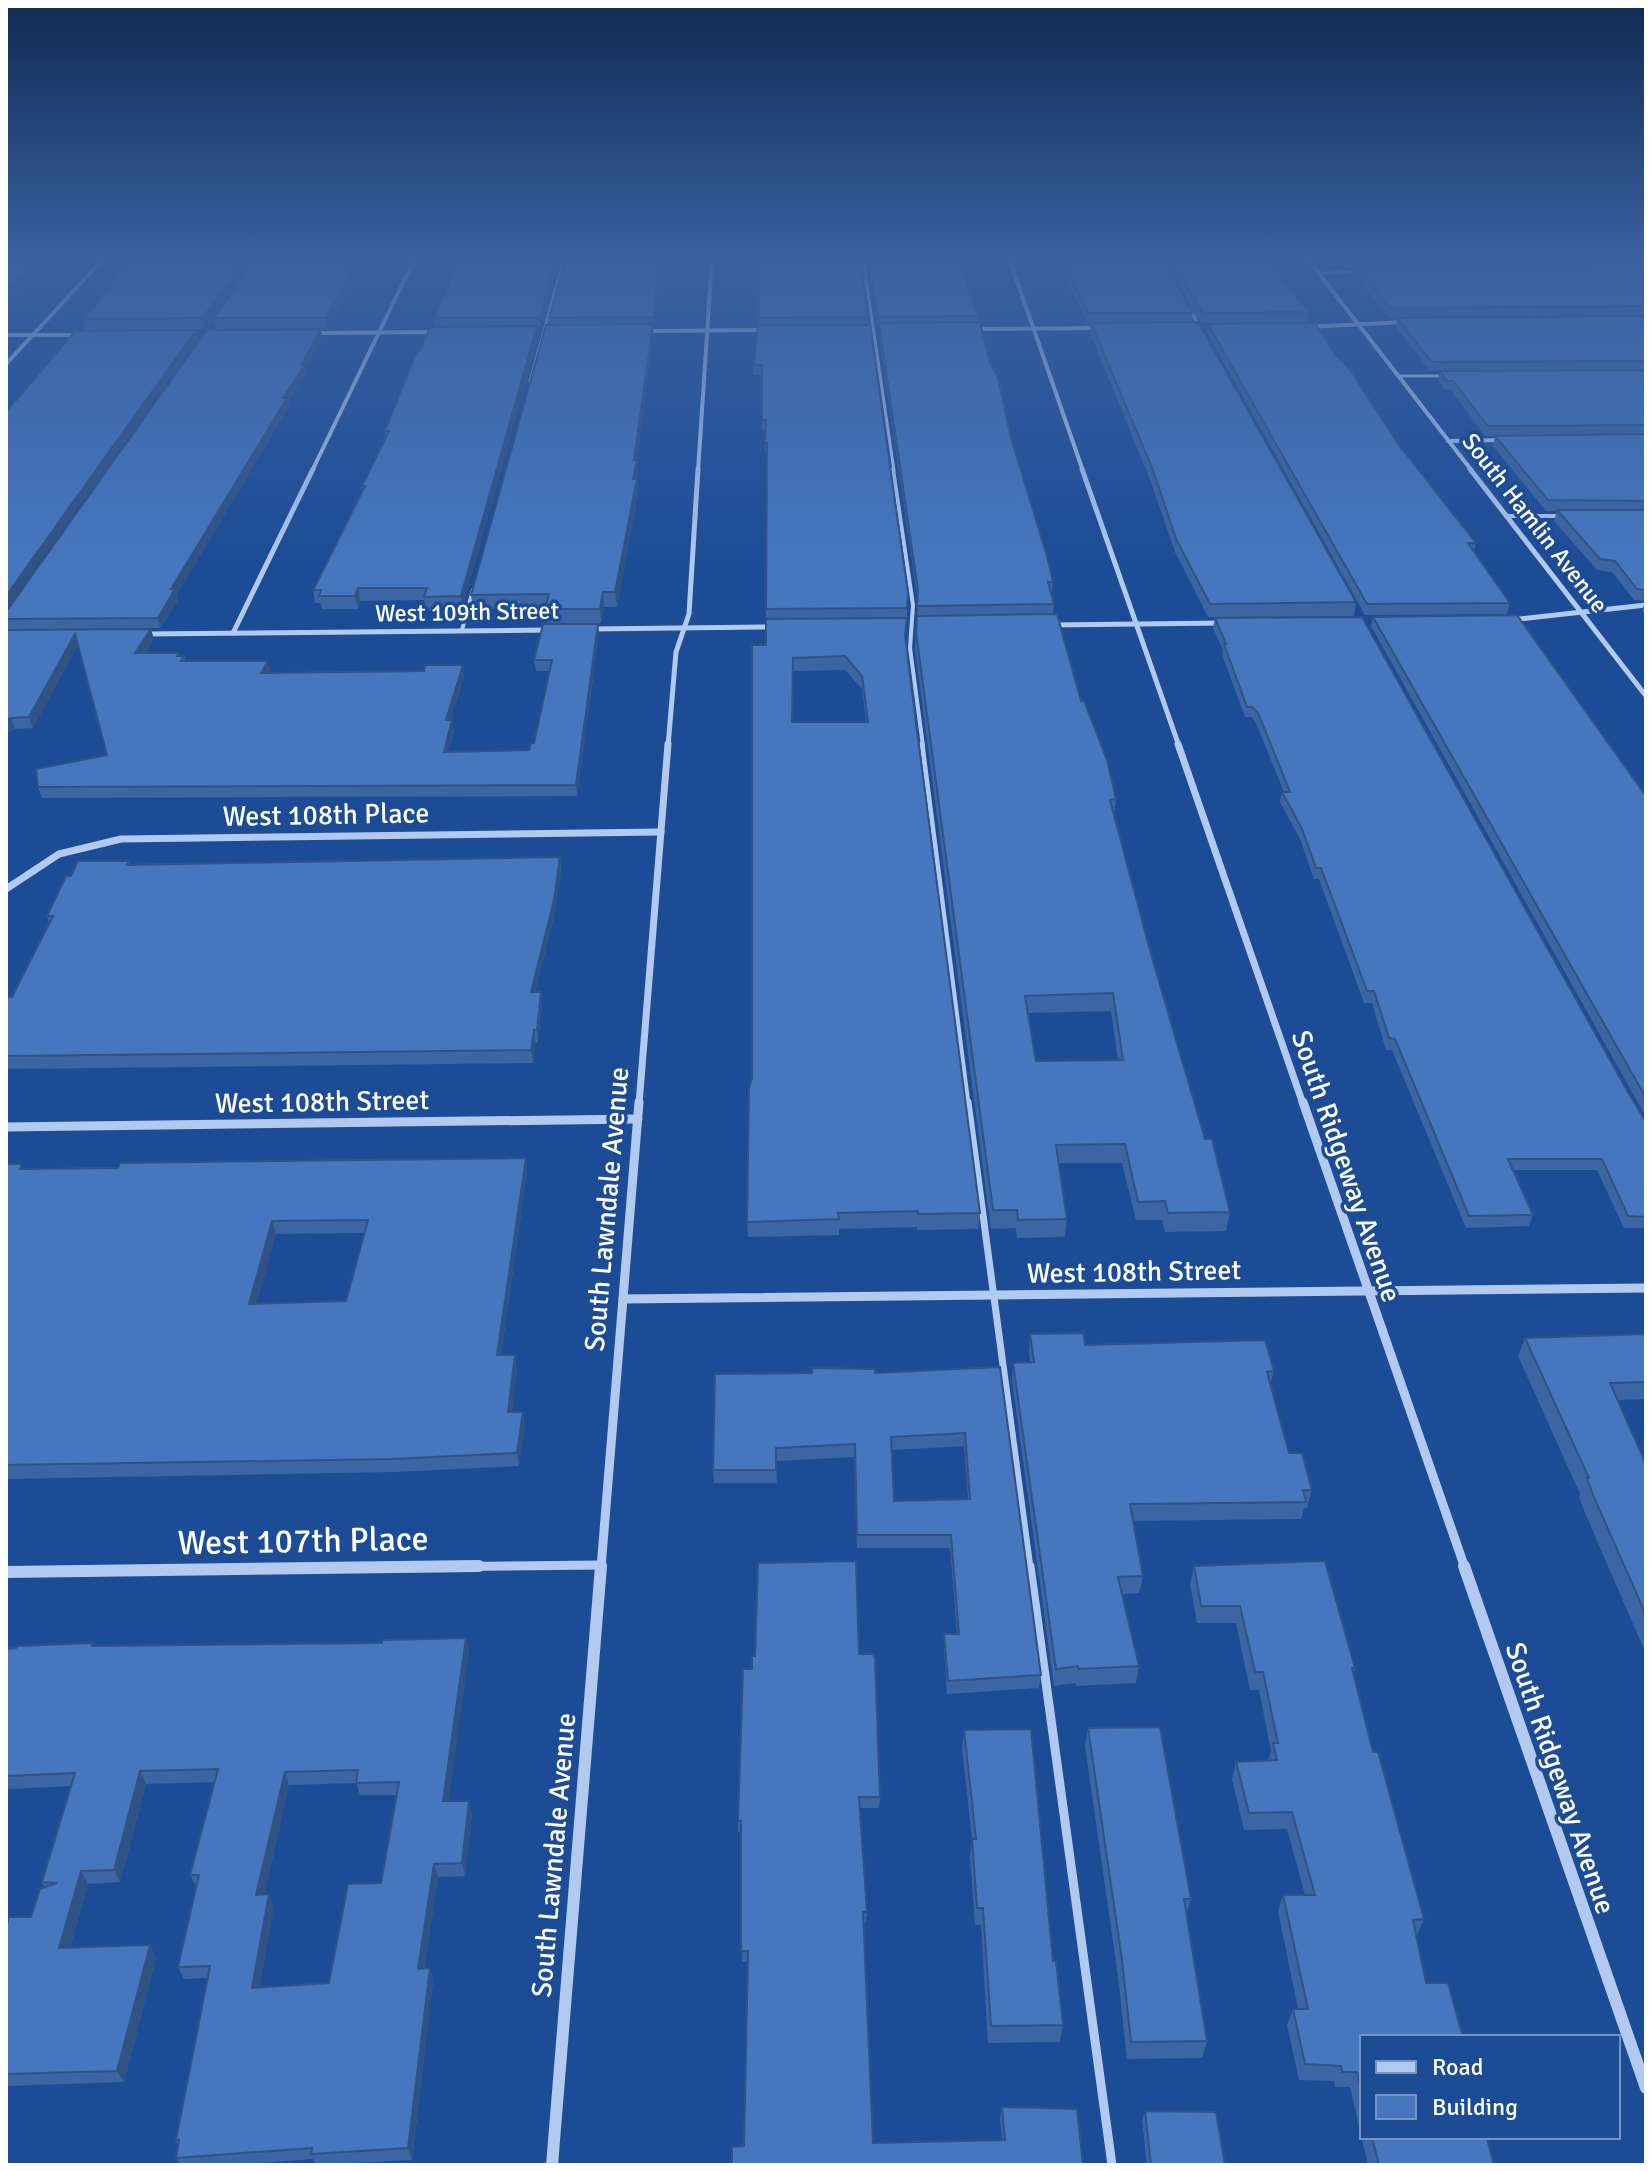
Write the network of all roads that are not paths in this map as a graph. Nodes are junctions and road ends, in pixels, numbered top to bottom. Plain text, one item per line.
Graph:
1 (366, 359) edge
2 (536, 359) edge
3 (704, 359) edge
4 (877, 359) edge
5 (1044, 359) edge
6 (1386, 359) edge
7 (1399, 376) junction
8 (1446, 376) edge
9 (529, 386) edge
10 (1513, 440) edge
11 (1448, 441) junction
12 (1574, 515) edge
13 (1506, 516) junction
14 (475, 584) edge
15 (1646, 605) edge
16 (1581, 613) junction
17 (1502, 620) edge
18 (1239, 623) edge
19 (1134, 624) junction
20 (1037, 625) edge
21 (896, 626) edge
22 (912, 626) junction
23 (928, 626) edge
24 (787, 627) edge
25 (684, 628) junction
26 (583, 629) edge
27 (462, 630) junction
28 (552, 630) edge
29 (233, 633) junction
30 (132, 634) edge
31 (1646, 696) edge
32 (661, 832) junction
33 (6, 889) edge
34 (638, 1119) junction
35 (6, 1127) edge
36 (1646, 1288) edge
37 (1368, 1292) junction
38 (993, 1295) junction
39 (623, 1299) junction
40 (601, 1565) junction
41 (6, 1572) edge
42 (1646, 2088) edge
43 (552, 2165) edge
44 (1112, 2165) edge

1 - 29 street
2 - 9 lane
3 - 25 street, South Lawndale Avenue
4 - 22 lane
5 - 19 street, South Ridgeway Avenue
6 - 7 street, South Hamlin Avenue
7 - 8 lane
7 - 11 street, South Hamlin Avenue
10 - 11 street
11 - 13 street, South Hamlin Avenue
12 - 13 lane
13 - 16 street, South Hamlin Avenue
14 - 27 lane
15 - 16 street
16 - 17 street
16 - 31 street, South Hamlin Avenue
18 - 19 street
19 - 20 street
19 - 37 street, South Ridgeway Avenue
21 - 22 street
22 - 23 street
22 - 38 lane
24 - 25 street, West 109th Street
25 - 26 street, West 109th Street
25 - 32 street, South Lawndale Avenue
27 - 28 street, West 109th Street
27 - 29 street, West 109th Street
29 - 30 street, West 109th Street
32 - 33 street, West 108th Place
32 - 34 street, South Lawndale Avenue
34 - 35 street, West 108th Street
34 - 39 street, South Lawndale Avenue
36 - 37 street, West 108th Street
37 - 38 street, West 108th Street
37 - 42 street, South Ridgeway Avenue
38 - 39 street, West 108th Street
38 - 44 lane
39 - 40 street, South Lawndale Avenue
40 - 41 street, West 107th Place
40 - 43 street, South Lawndale Avenue

